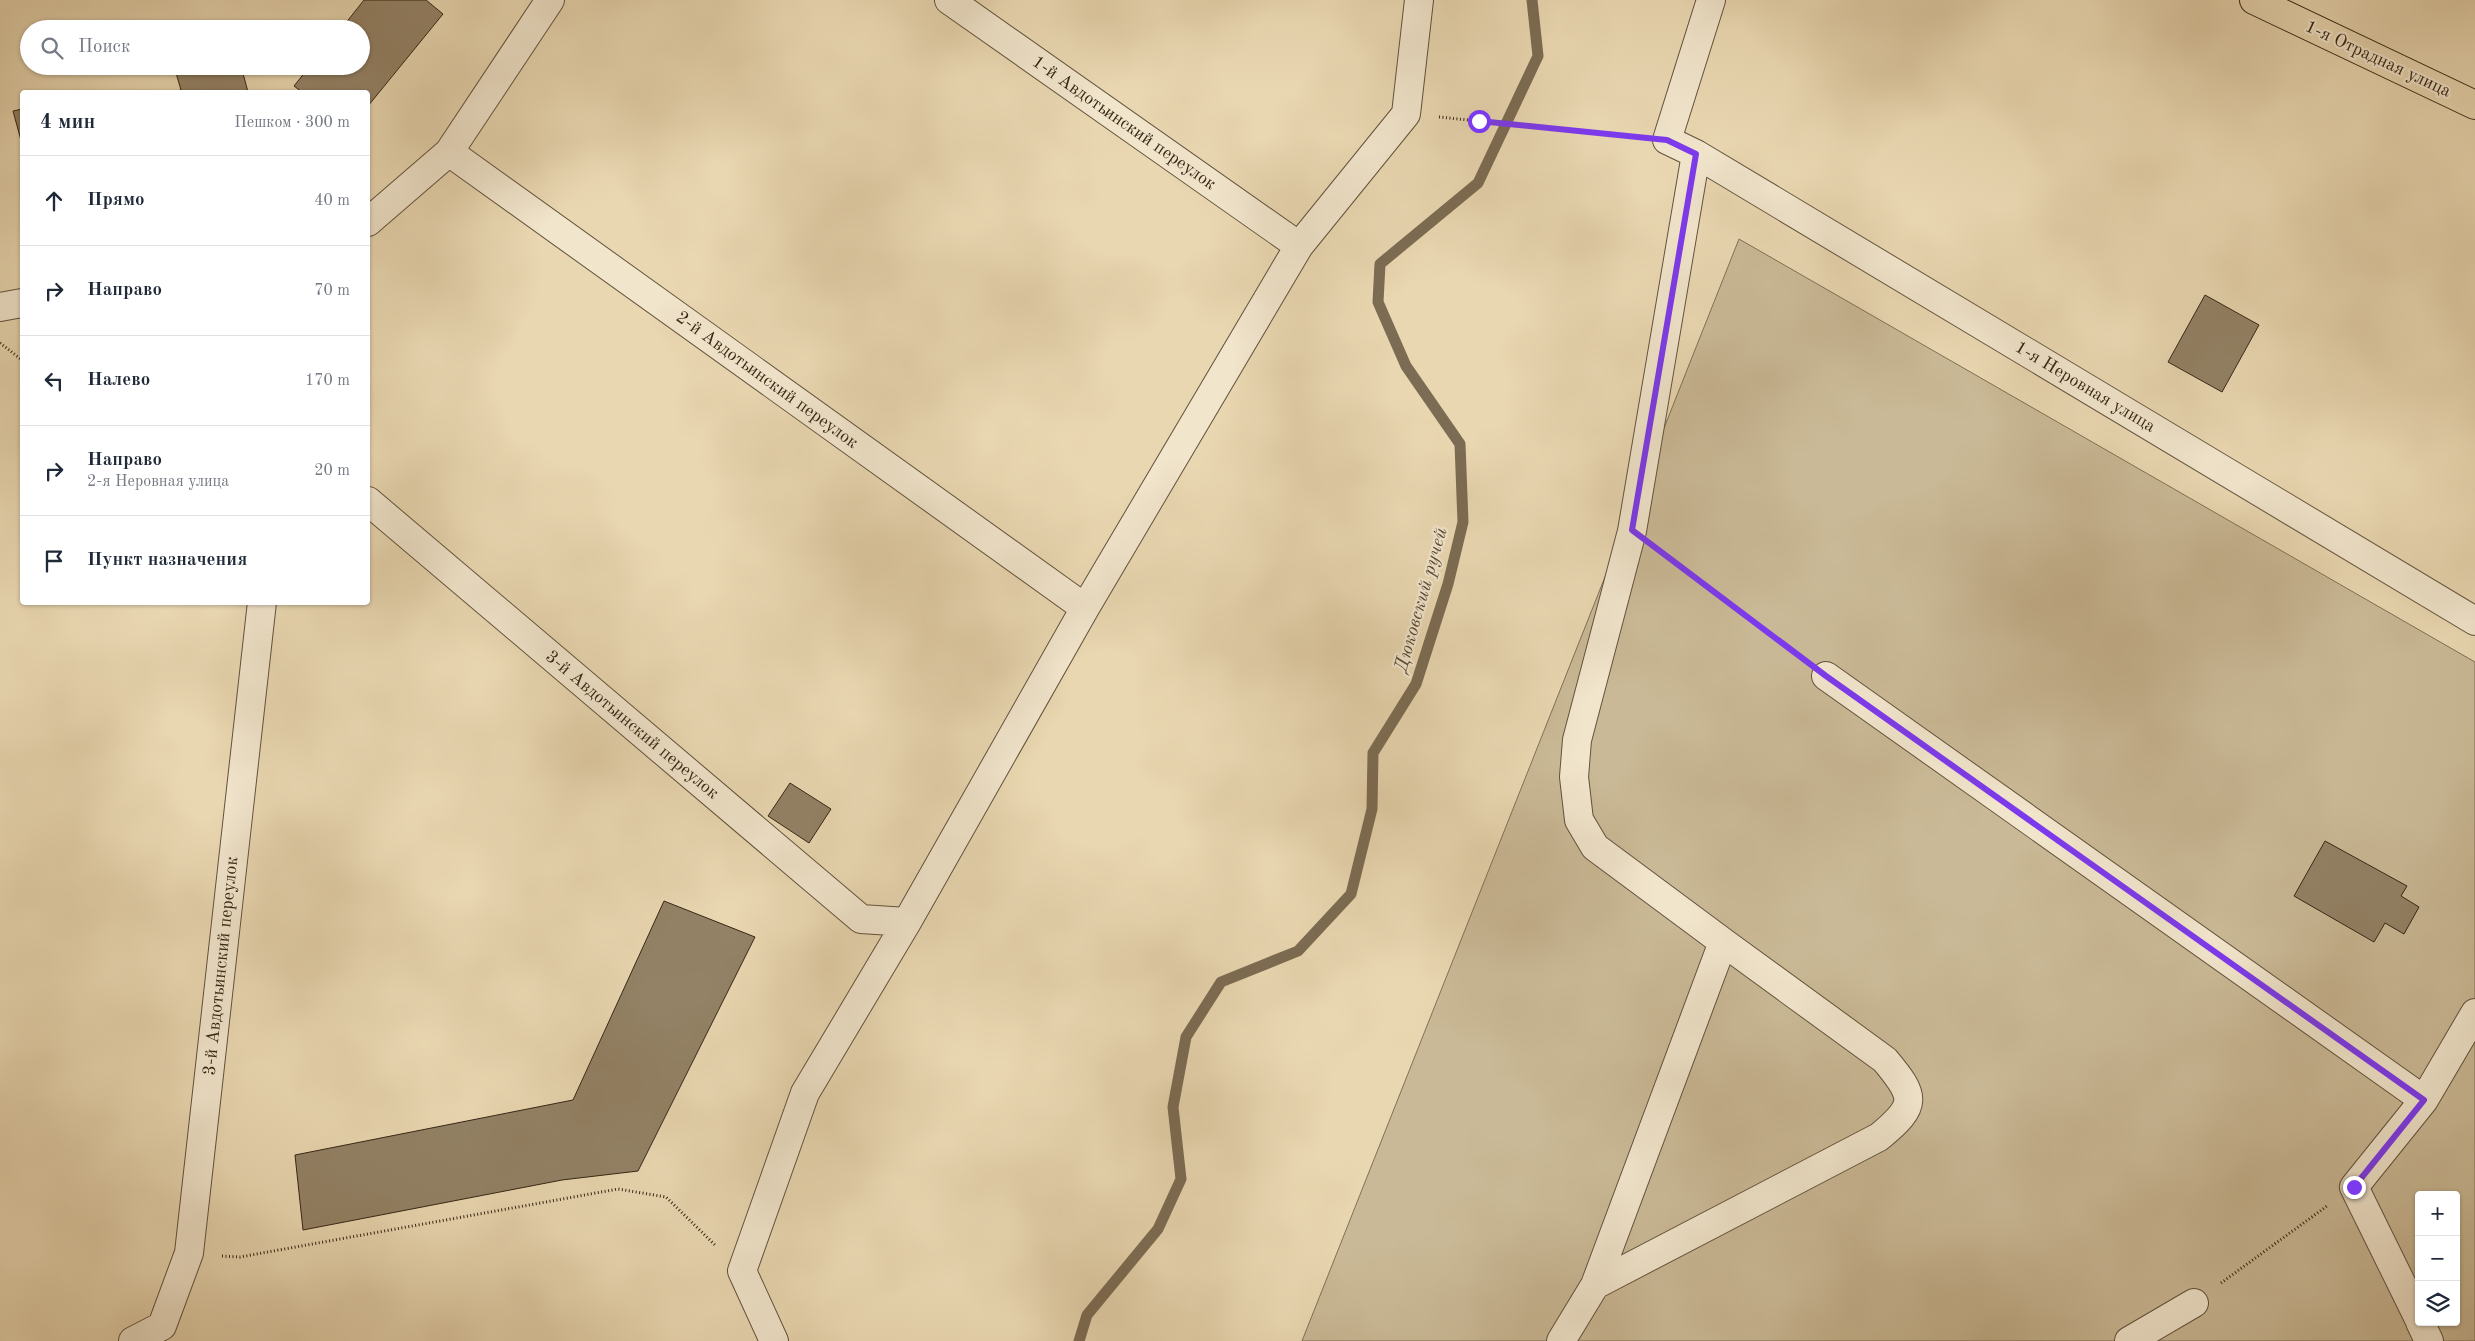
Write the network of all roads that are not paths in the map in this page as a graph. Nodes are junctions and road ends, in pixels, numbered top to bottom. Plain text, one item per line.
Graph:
1 (550, 0) edge
2 (949, 0) edge
3 (1419, 0) edge
4 (1711, 0) edge
5 (2254, 0) edge
6 (2475, 105) edge
7 (449, 152) junction
8 (1696, 154) junction
9 (370, 220) edge
10 (1298, 246) junction
11 (20, 303) edge
12 (0, 307) edge
13 (370, 503) edge
14 (262, 605) edge
15 (1085, 608) junction
16 (2475, 621) edge
17 (1826, 676) road end
18 (907, 922) junction
19 (1723, 942) junction
20 (2475, 1013) edge
21 (2424, 1100) junction
22 (1595, 1285) junction
23 (2194, 1303) road end
24 (2415, 1313) edge
25 (2422, 1326) edge
26 (132, 1341) edge
27 (774, 1341) edge
28 (1561, 1341) edge
29 (2129, 1341) edge
30 (2429, 1341) edge

1 - 7 street
2 - 10 street, 1-й Авдотьинский переулок
3 - 10 street
4 - 8 street, 1-я Неровная улица
5 - 6 main road, 1-я Отрадная улица
7 - 9 street
7 - 15 street, 2-й Авдотьинский переулок
8 - 16 street, 1-я Неровная улица
8 - 19 street
10 - 15 street
11 - 12 street
13 - 18 street, 3-й Авдотьинский переулок
14 - 26 street, 3-й Авдотьинский переулок
15 - 18 street
17 - 21 street
18 - 27 street
19 - 22 street
19 - 22 street
20 - 21 street
21 - 24 street
22 - 28 street
23 - 29 street
25 - 30 street

